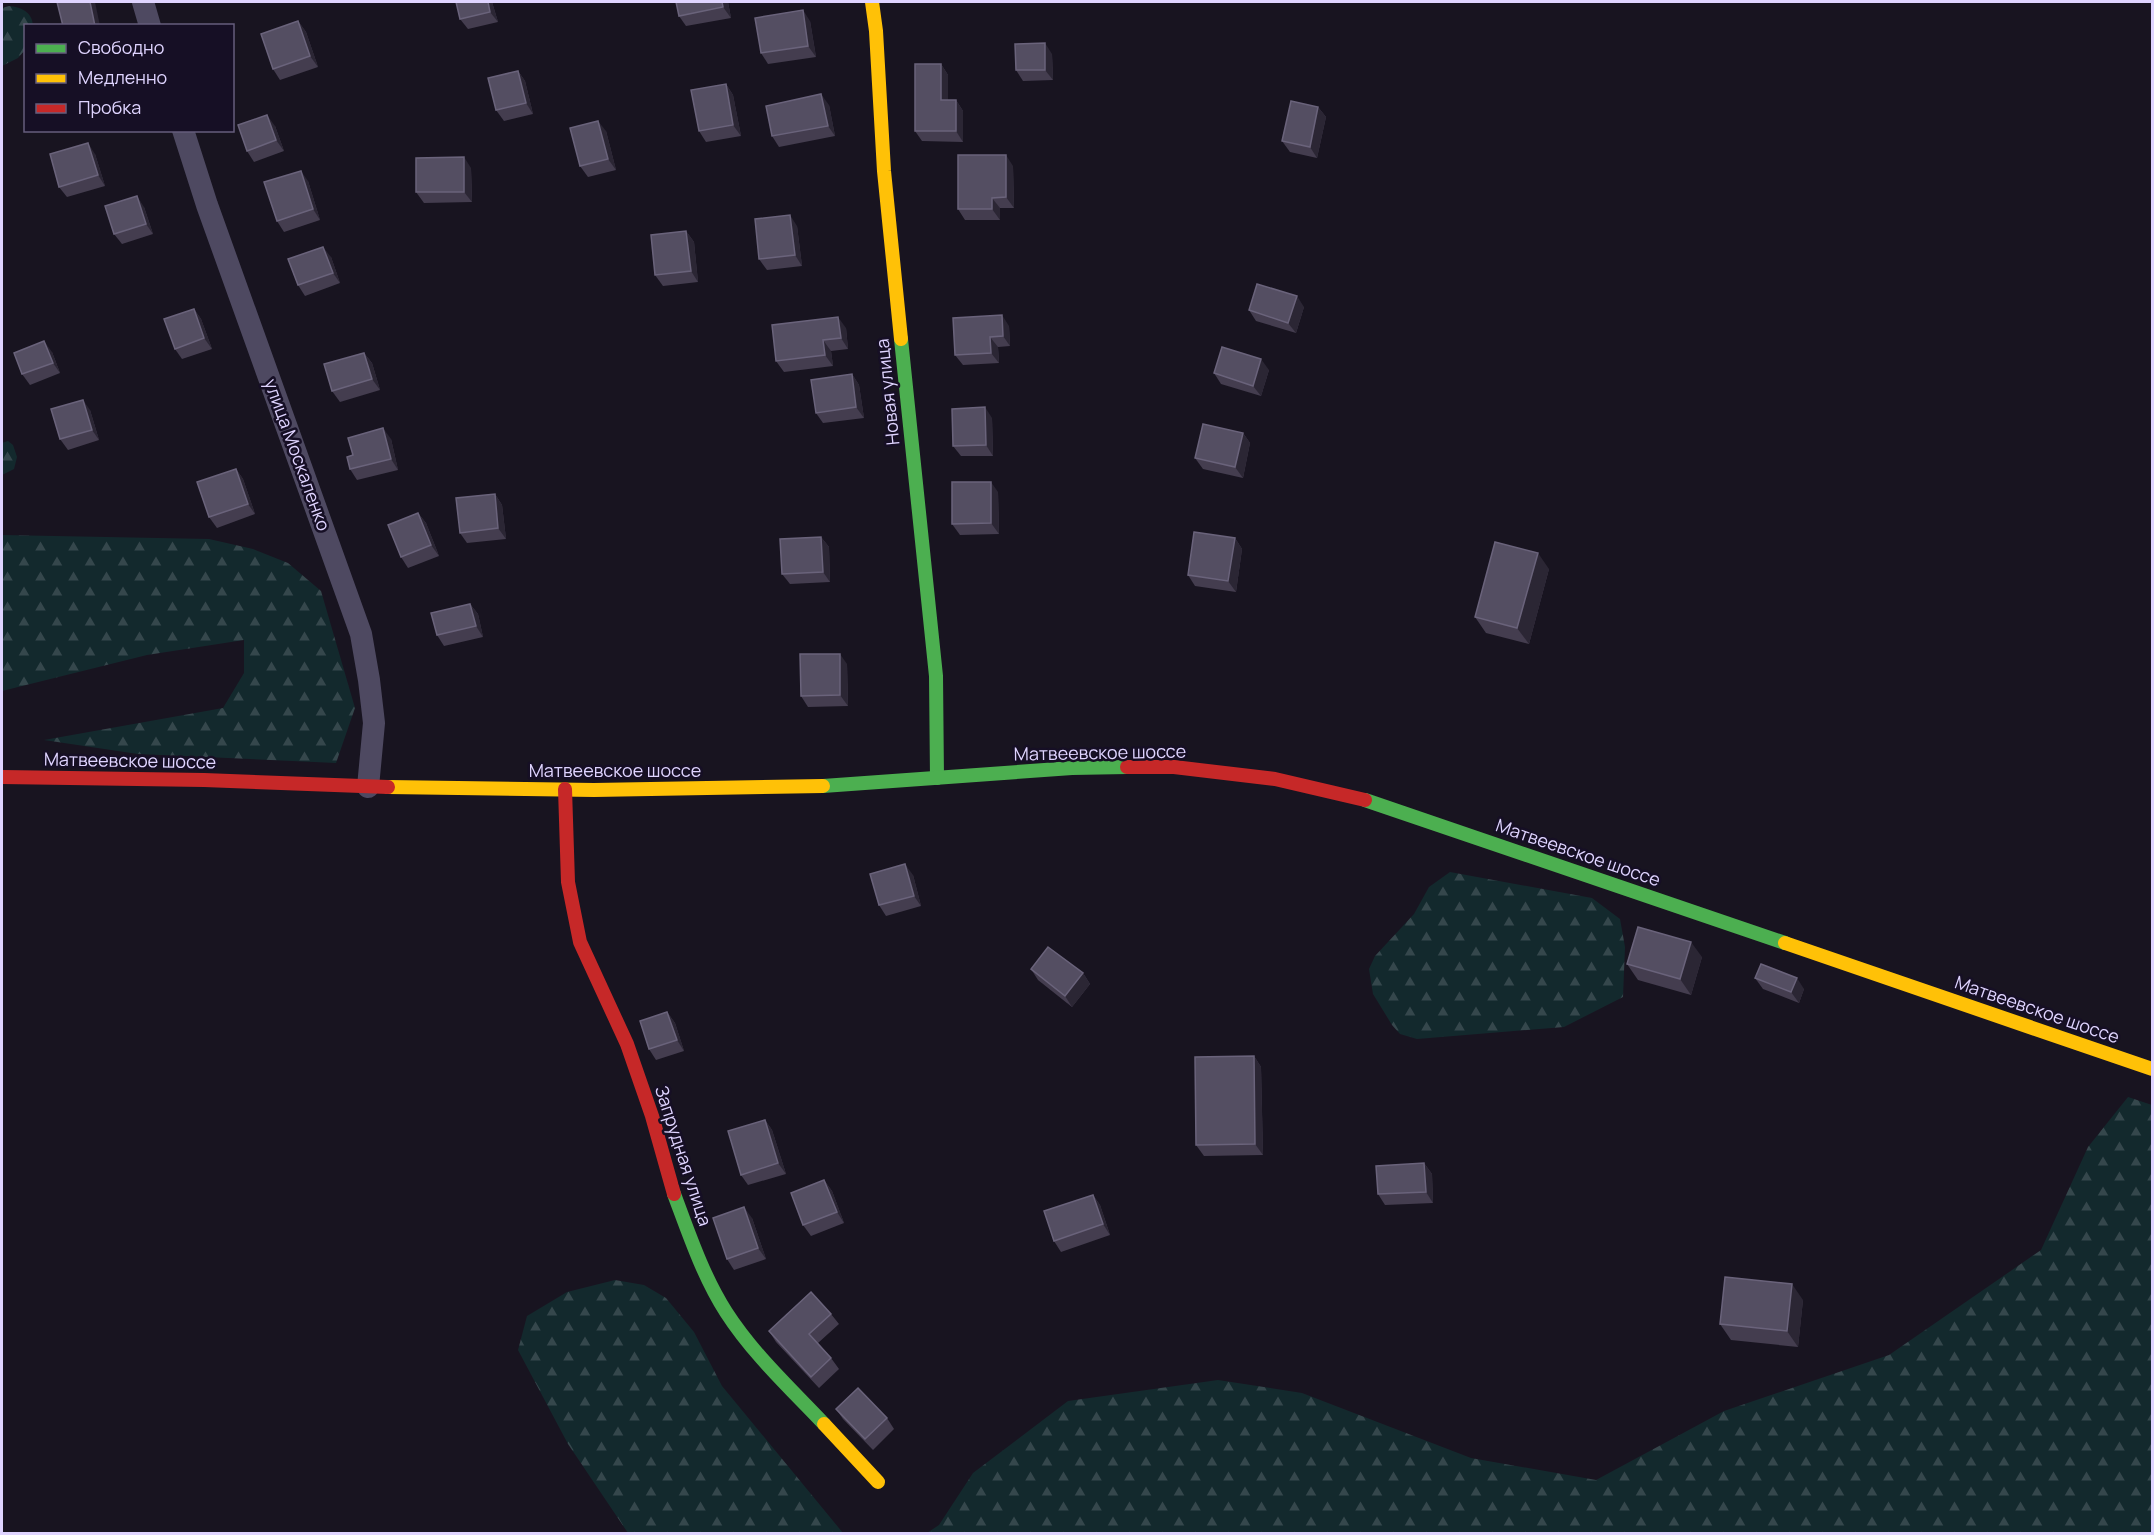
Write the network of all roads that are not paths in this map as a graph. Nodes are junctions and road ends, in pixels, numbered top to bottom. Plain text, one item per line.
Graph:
1 (143, 2) edge
2 (872, 2) edge
3 (149, 24) edge
4 (184, 132) edge
5 (2, 777) edge
6 (937, 778) junction
7 (368, 787) junction
8 (565, 789) junction
9 (2152, 1069) edge
10 (878, 1482) dead end

1 - 3 street
2 - 6 main road, Новая улица
4 - 7 street, улица Москаленко
5 - 7 main road, Матвеевское шоссе
6 - 8 main road, Матвеевское шоссе
6 - 9 main road, Матвеевское шоссе
7 - 8 main road, Матвеевское шоссе
8 - 10 main road, Запрудная улица

